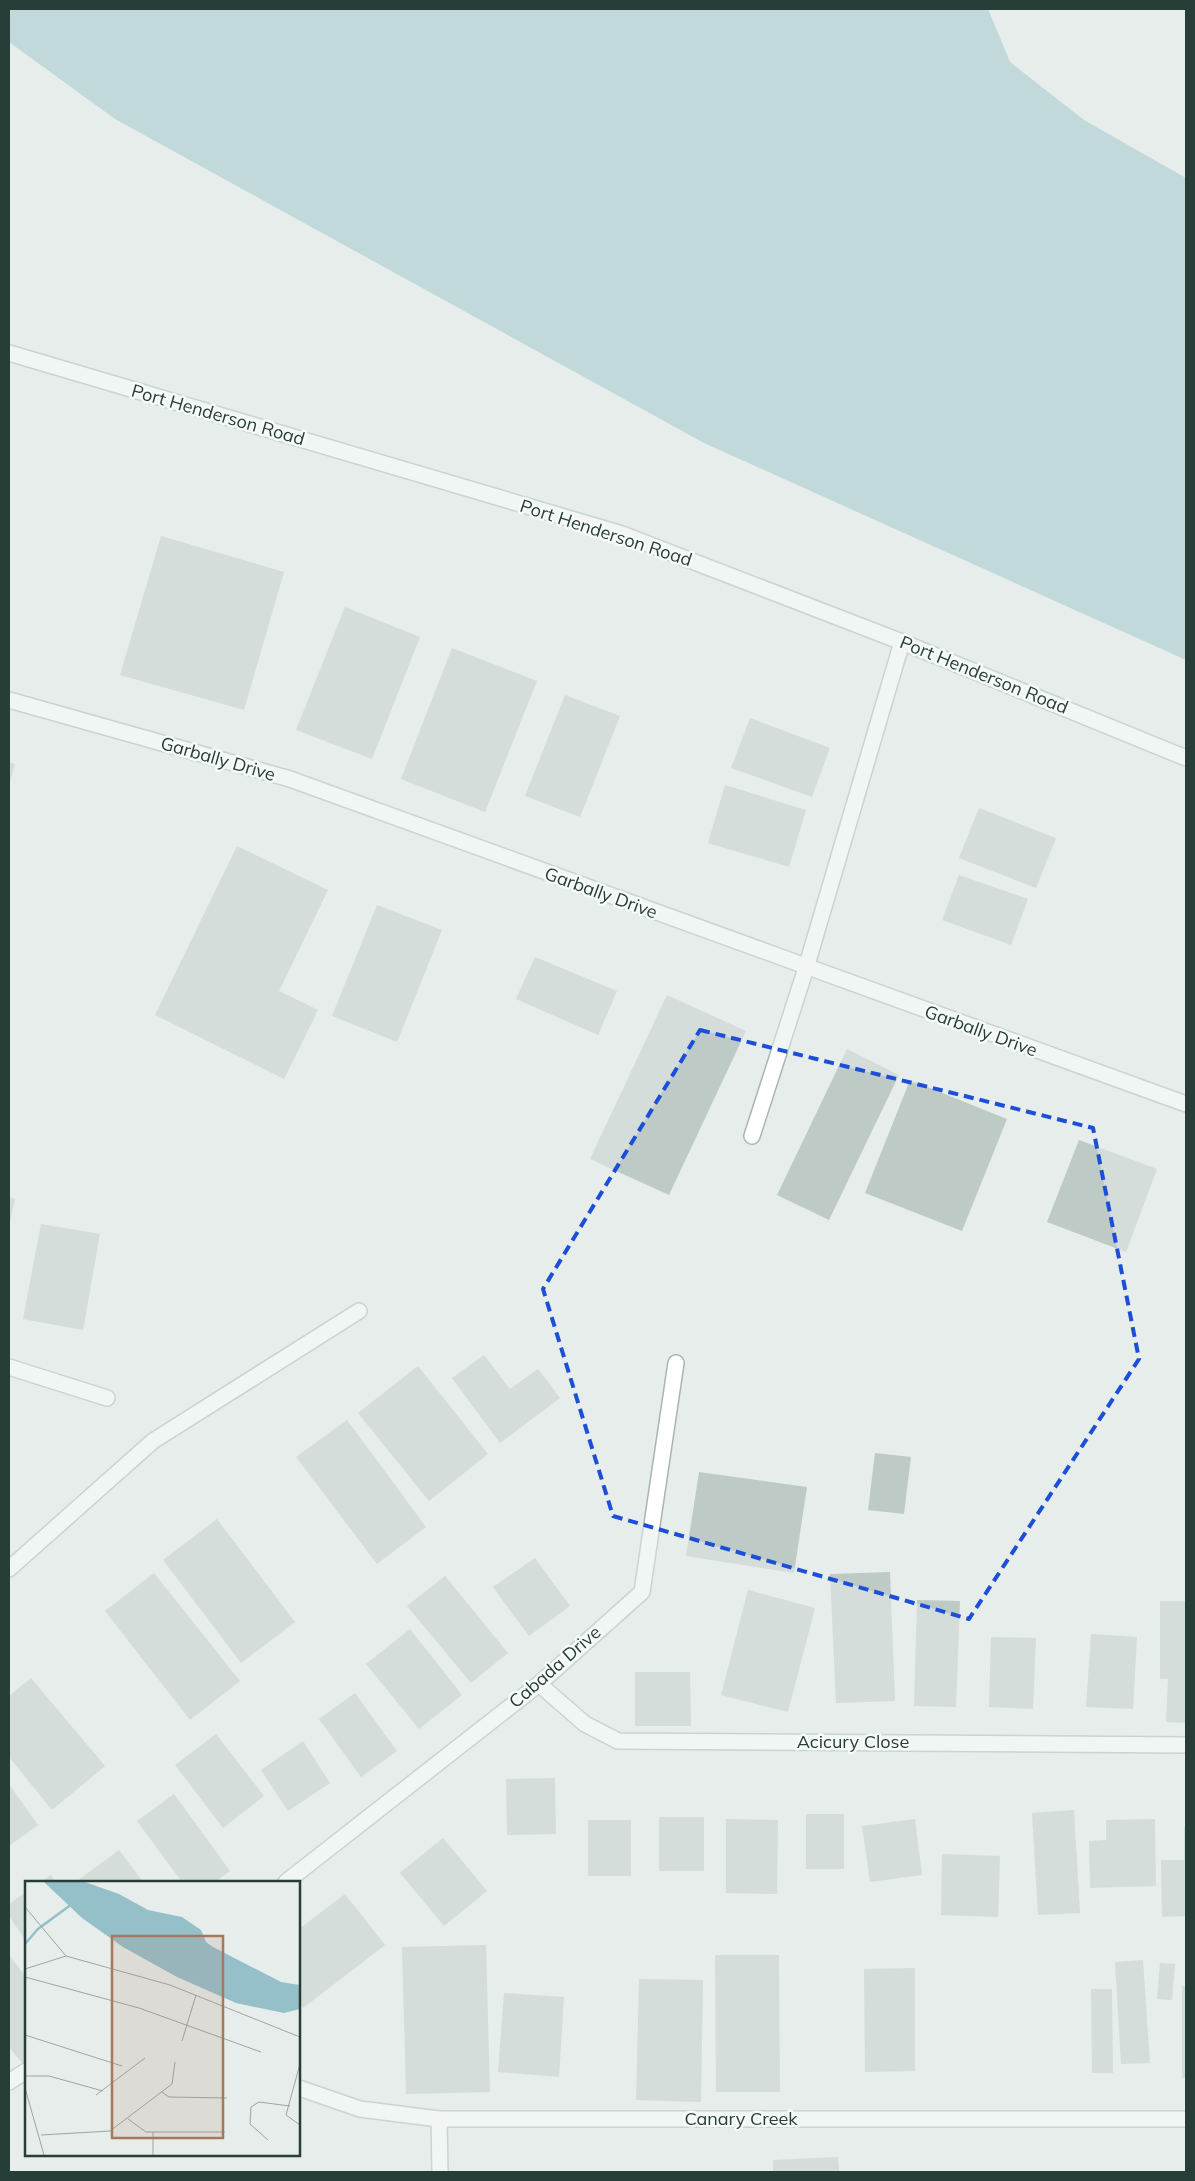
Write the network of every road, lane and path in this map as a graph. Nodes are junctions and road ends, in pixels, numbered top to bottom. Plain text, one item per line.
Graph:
1 (9, 353) edge
2 (902, 642) junction
3 (9, 700) edge
4 (1186, 758) edge
5 (806, 968) junction
6 (1186, 1104) edge
7 (752, 1136) dead end
8 (359, 1311) dead end
9 (676, 1363) dead end
10 (9, 1367) edge
11 (107, 1398) dead end
12 (9, 1569) edge
13 (539, 1684) junction
14 (1186, 1745) edge
15 (287, 1881) edge
16 (25, 2071) edge
17 (9, 2082) edge
18 (300, 2088) edge
19 (439, 2119) junction
20 (1186, 2119) edge
21 (440, 2172) edge

1 - 2 street, Port Henderson Road
2 - 4 street, Port Henderson Road
2 - 5 street
3 - 5 street, Garbally Drive
5 - 6 street, Garbally Drive
5 - 7 street
8 - 12 street
9 - 13 street, Cabada Drive
10 - 11 street
13 - 14 street, Acicury Close
13 - 15 street, Cabada Drive
16 - 17 street
18 - 19 street, Canary Creek
19 - 20 street, Canary Creek
19 - 21 street

